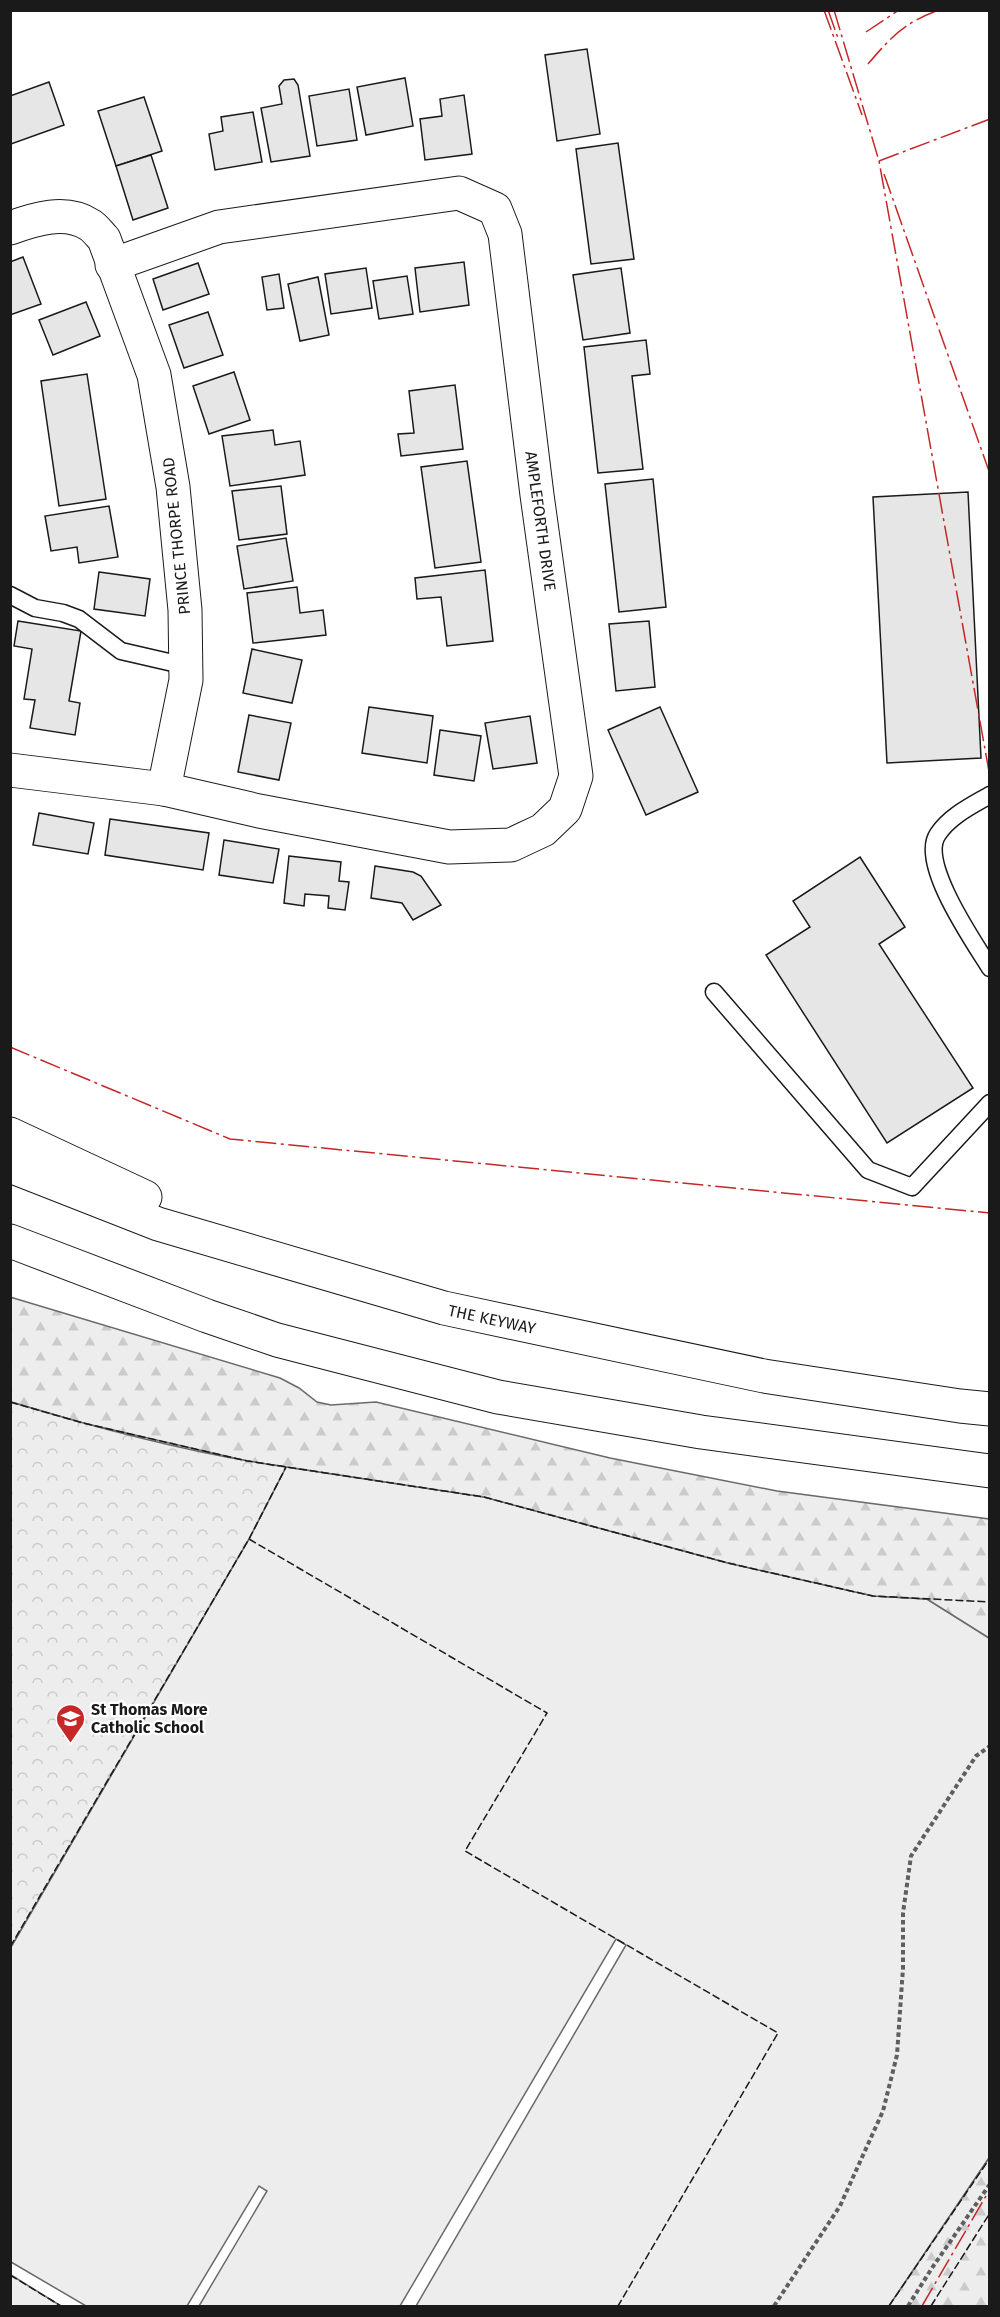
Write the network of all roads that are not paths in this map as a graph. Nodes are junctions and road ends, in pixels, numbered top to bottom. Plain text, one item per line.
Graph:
1 (10, 228) edge
2 (112, 265) junction
3 (10, 595) edge
4 (186, 666) junction
5 (10, 770) edge
6 (164, 789) junction
7 (990, 795) edge
8 (990, 968) edge
9 (714, 992) dead end
10 (990, 1103) edge
11 (10, 1134) edge
12 (10, 1166) edge
13 (10, 1241) edge
14 (10, 1257) edge
15 (286, 1263) junction
16 (207, 1316) junction
17 (990, 1409) edge
18 (987, 1471) edge

1 - 2 main road, PRINCE THORPE ROAD
2 - 4 main road, PRINCE THORPE ROAD
2 - 6 main road, AMPLEFORTH DRIVE
3 - 4 lane
4 - 6 main road, PRINCE THORPE ROAD
5 - 6 main road
7 - 8 lane
9 - 10 lane
11 - 15 main road
12 - 15 main road, THE KEYWAY
13 - 16 main road
14 - 16 main road
15 - 17 main road, THE KEYWAY
16 - 18 main road

